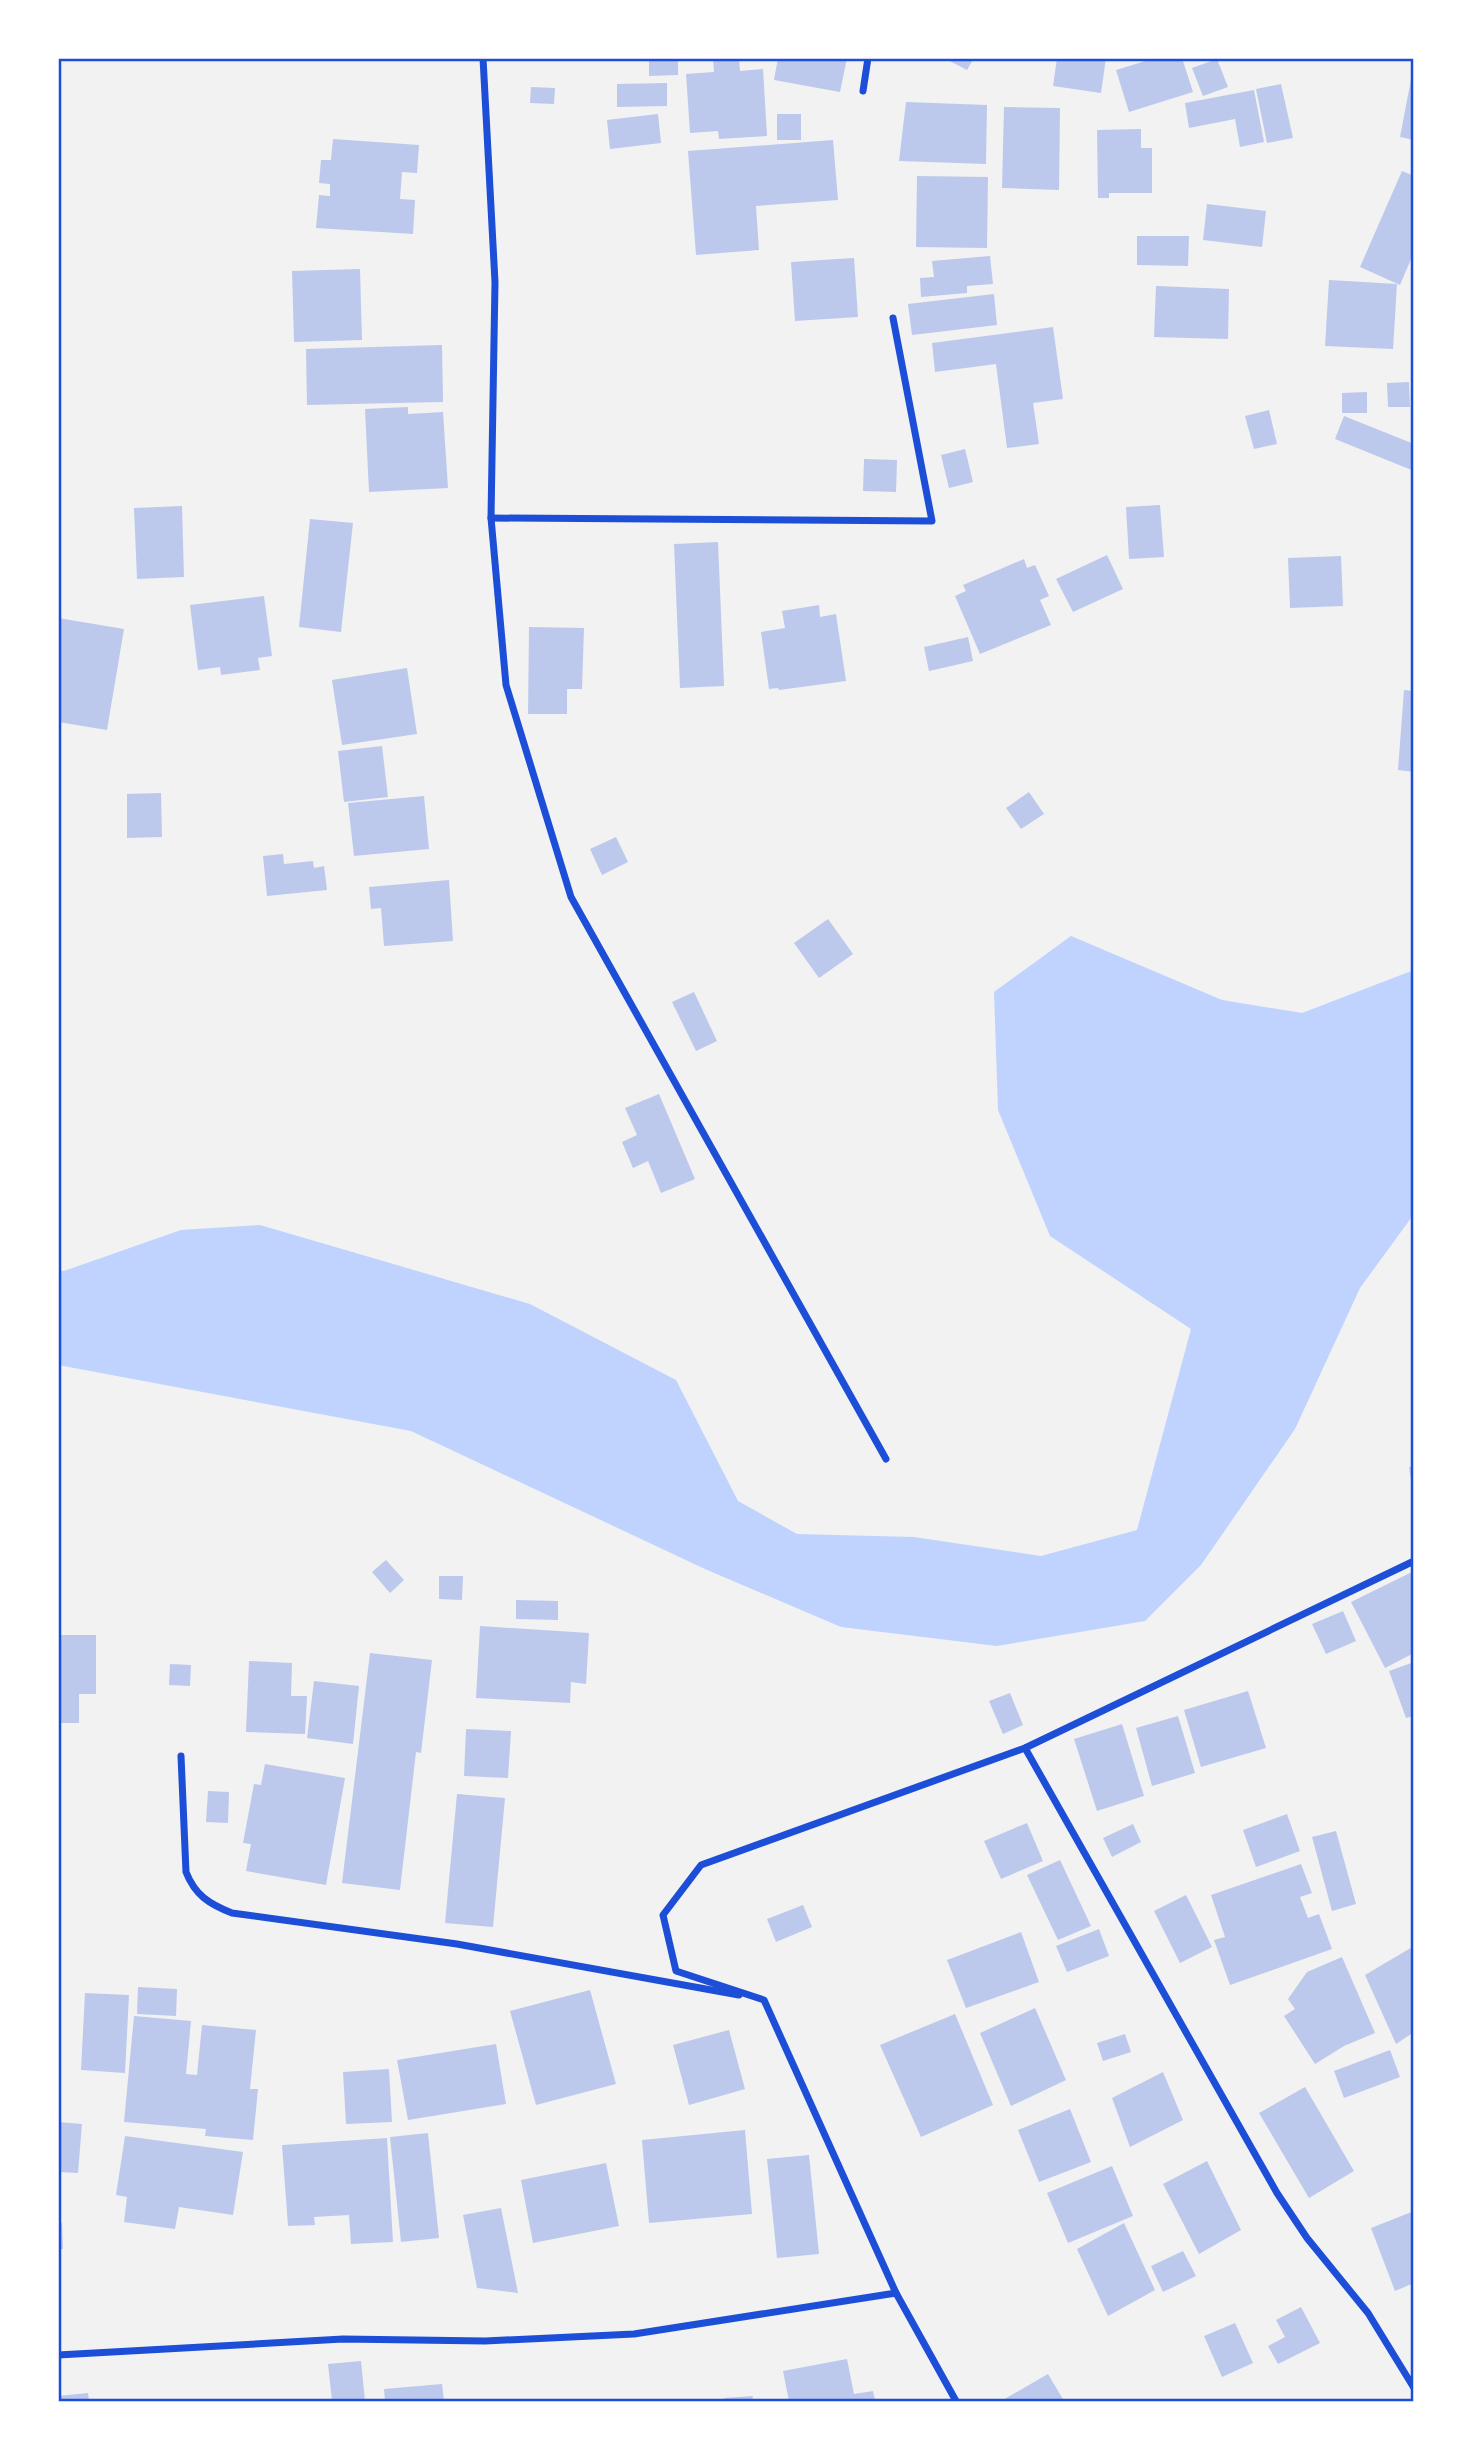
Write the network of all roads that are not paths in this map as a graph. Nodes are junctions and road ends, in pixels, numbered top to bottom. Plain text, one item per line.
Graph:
1 (483, 58) edge
2 (868, 58) edge
3 (863, 91) dead end
4 (893, 318) dead end
5 (491, 518) junction
6 (886, 1459) dead end
7 (1414, 1561) edge
8 (1025, 1748) junction
9 (181, 1756) dead end
10 (764, 2000) junction
11 (896, 2293) junction
12 (58, 2355) edge
13 (1414, 2388) edge
14 (956, 2401) edge

1 - 5 street
2 - 3 street
4 - 5 street
5 - 6 street
7 - 8 street
8 - 10 street
8 - 13 street
9 - 10 street
10 - 11 street
11 - 12 street
11 - 14 street

